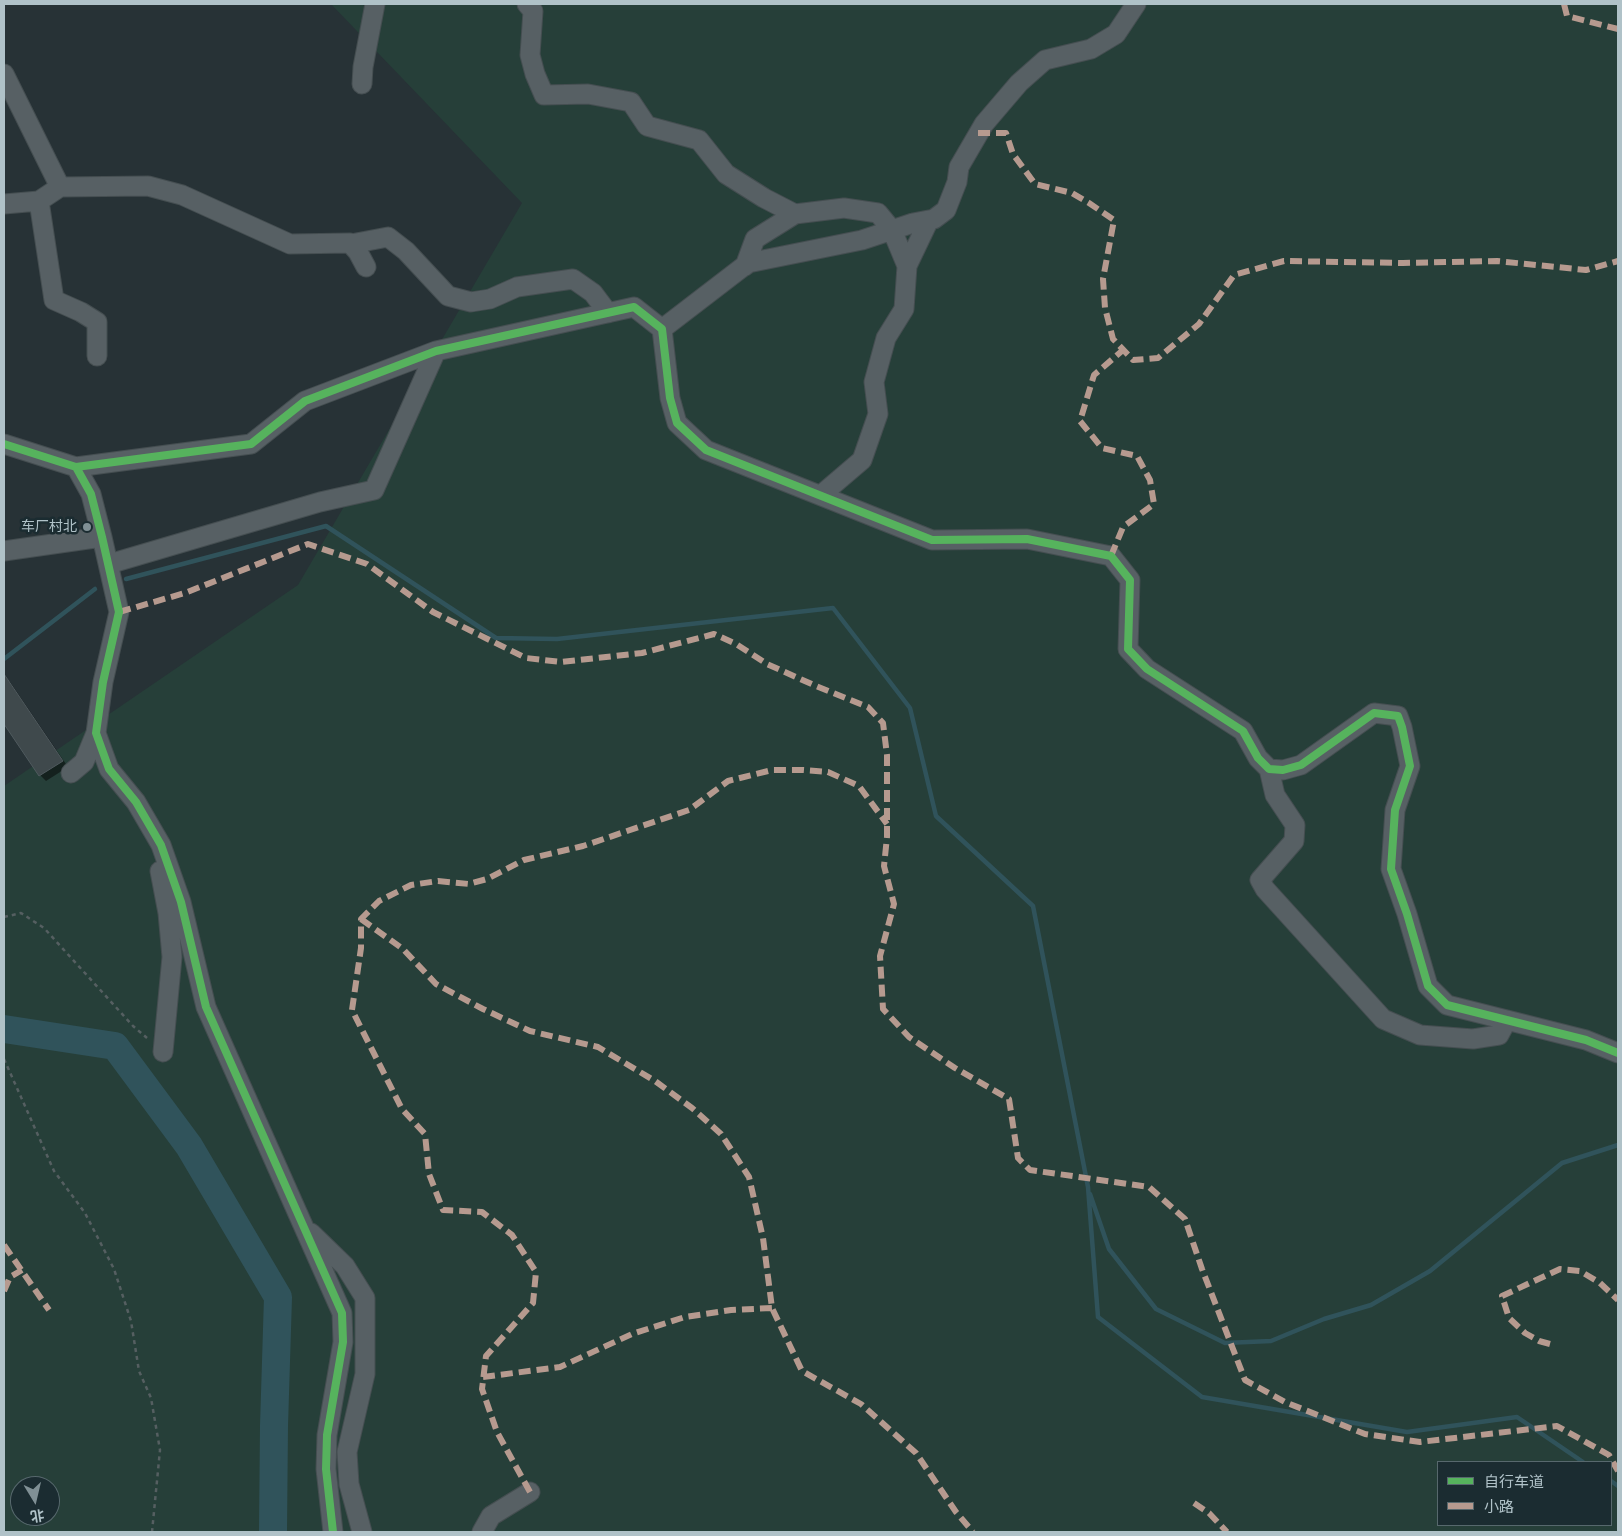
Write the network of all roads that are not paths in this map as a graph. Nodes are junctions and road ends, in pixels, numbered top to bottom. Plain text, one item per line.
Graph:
1 (375, 4) edge
2 (527, 4) edge
3 (1136, 4) edge
4 (4, 74) edge
5 (362, 84) dead end
6 (60, 187) junction
7 (39, 201) junction
8 (4, 204) edge
9 (795, 214) junction
10 (929, 220) junction
11 (892, 230) junction
12 (351, 244) junction
13 (744, 266) junction
14 (907, 266) junction
15 (366, 267) dead end
16 (608, 313) junction
17 (662, 329) junction
18 (436, 351) junction
19 (98, 356) dead end
20 (4, 444) edge
21 (76, 467) junction
22 (821, 495) junction
23 (102, 537) junction
24 (4, 551) edge
25 (108, 564) junction
26 (96, 733) junction
27 (1269, 769) junction
28 (71, 773) dead end
29 (153, 832) junction
30 (1507, 1020) junction
31 (163, 1052) road end
32 (1618, 1054) edge
33 (303, 1225) junction
34 (530, 1492) dead end
35 (333, 1532) edge
36 (362, 1532) edge
37 (482, 1532) edge

1 - 5 street
2 - 9 street
3 - 10 street
4 - 6 street
6 - 7 street
6 - 12 street
7 - 8 street
7 - 19 street
9 - 11 street
9 - 13 street
10 - 11 street
10 - 14 street
11 - 13 street
11 - 14 street
12 - 15 street
12 - 16 street
13 - 17 street
14 - 22 street
16 - 17 street
16 - 18 street
17 - 22 street
18 - 21 street
18 - 25 street
20 - 21 street
21 - 23 street
22 - 27 street
23 - 24 street
23 - 25 street
25 - 26 street
26 - 28 street
26 - 29 street
27 - 30 street
27 - 30 street
29 - 31 street
29 - 33 street
30 - 32 street
33 - 35 street
33 - 36 street
34 - 37 street

